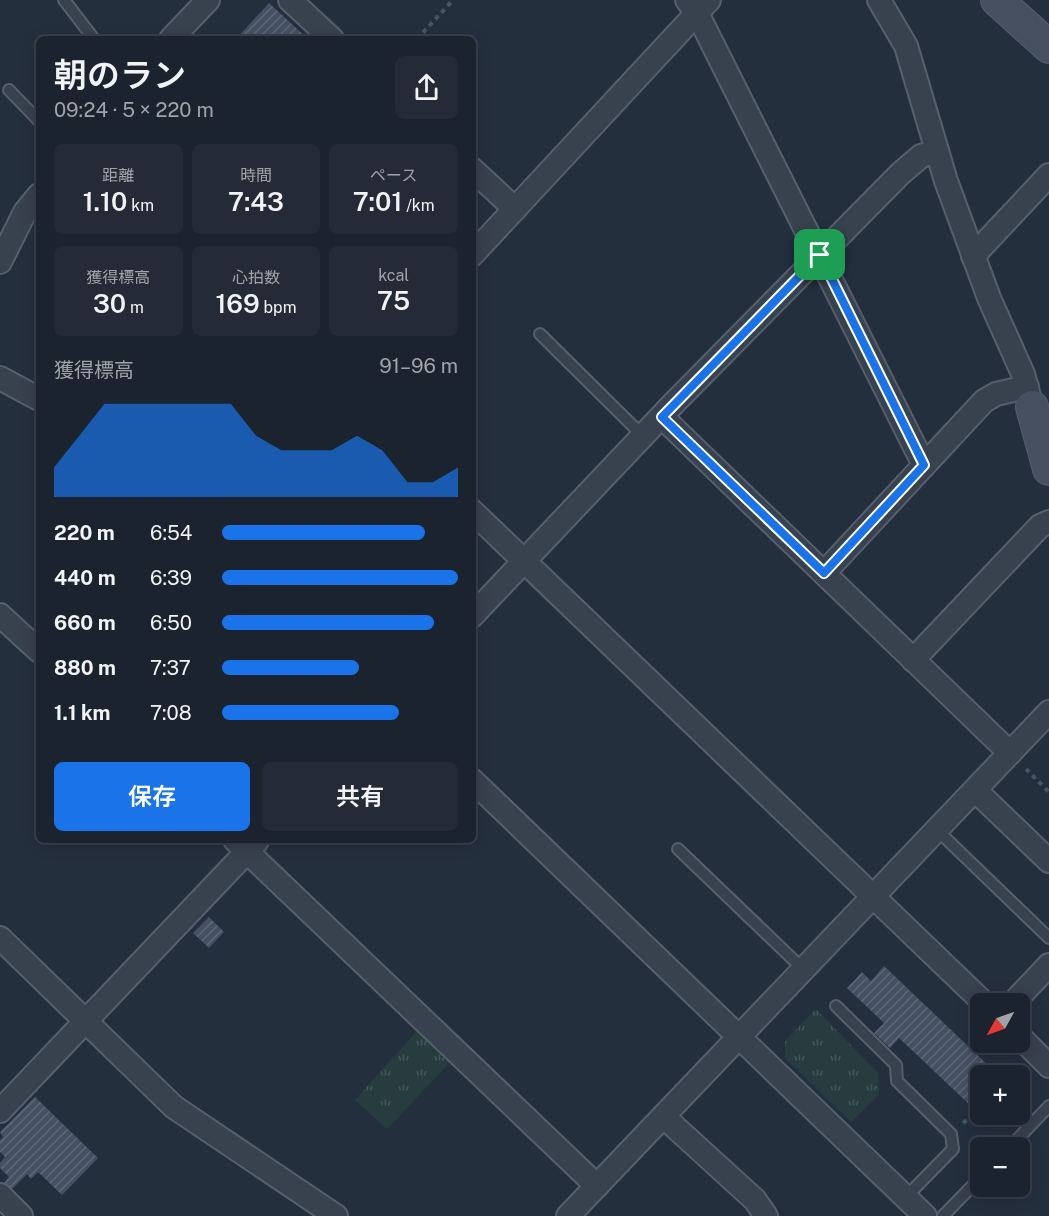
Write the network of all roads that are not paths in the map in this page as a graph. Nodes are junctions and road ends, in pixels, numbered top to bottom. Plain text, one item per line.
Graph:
1 (64, 0) edge
2 (208, 0) edge
3 (290, 0) edge
4 (879, 0) edge
5 (997, 0) edge
6 (697, 4) edge
7 (92, 36) edge
8 (174, 36) edge
9 (329, 36) edge
10 (1049, 47) edge
11 (9, 90) dead end
12 (36, 118) edge
13 (937, 151) junction
14 (476, 173) edge
15 (1049, 175) edge
16 (36, 199) edge
17 (515, 209) junction
18 (476, 251) edge
19 (820, 255) junction
20 (973, 256) junction
21 (0, 262) edge
22 (540, 334) dead end
23 (0, 378) edge
24 (36, 397) edge
25 (1030, 397) junction
26 (662, 417) junction
27 (643, 436) junction
28 (1047, 455) edge
29 (924, 465) junction
30 (476, 515) edge
31 (1049, 522) edge
32 (525, 561) junction
33 (824, 573) junction
34 (476, 612) edge
35 (0, 615) edge
36 (36, 648) edge
37 (913, 660) junction
38 (1049, 712) edge
39 (1010, 753) junction
40 (476, 784) edge
41 (975, 790) junction
42 (937, 830) junction
43 (247, 844) edge
44 (678, 849) dead end
45 (1049, 861) edge
46 (873, 895) junction
47 (0, 938) edge
48 (1049, 938) edge
49 (1049, 965) edge
50 (803, 969) junction
51 (974, 993) edge
52 (1022, 993) edge
53 (836, 1006) dead end
54 (87, 1020) junction
55 (740, 1037) junction
56 (1030, 1047) edge
57 (1049, 1065) edge
58 (1049, 1106) edge
59 (0, 1111) edge
60 (664, 1117) junction
61 (1019, 1137) edge
62 (597, 1186) junction
63 (970, 1188) edge
64 (0, 1195) edge
65 (906, 1197) junction
66 (21, 1216) edge
67 (336, 1216) edge
68 (568, 1216) edge
69 (766, 1216) edge
70 (925, 1216) edge
71 (943, 1216) edge

1 - 7 lane
2 - 8 street
3 - 9 street
4 - 13 street
5 - 10 street
6 - 17 street
6 - 19 street
11 - 12 lane
13 - 19 street
13 - 20 street
14 - 17 street
15 - 20 street
16 - 21 street
17 - 18 street
19 - 26 street
19 - 29 street
20 - 25 street
22 - 27 lane
23 - 24 street
25 - 28 street
25 - 29 street
26 - 27 street
26 - 33 street
27 - 32 street
29 - 33 street
30 - 32 street
31 - 37 street
32 - 34 street
32 - 46 street
33 - 37 street
35 - 36 street
37 - 39 street
38 - 39 street
39 - 41 street
40 - 55 street
41 - 42 street
41 - 45 street
42 - 46 street
42 - 48 lane
43 - 54 street
43 - 62 street
44 - 50 lane
46 - 50 street
46 - 51 street
47 - 54 street
49 - 52 street
50 - 55 street
53 - 65 lane
54 - 59 street
54 - 67 street
55 - 60 street
55 - 65 street
56 - 57 street
58 - 61 lane
60 - 62 street
60 - 69 street
62 - 68 street
63 - 71 lane
64 - 66 street
65 - 70 street

